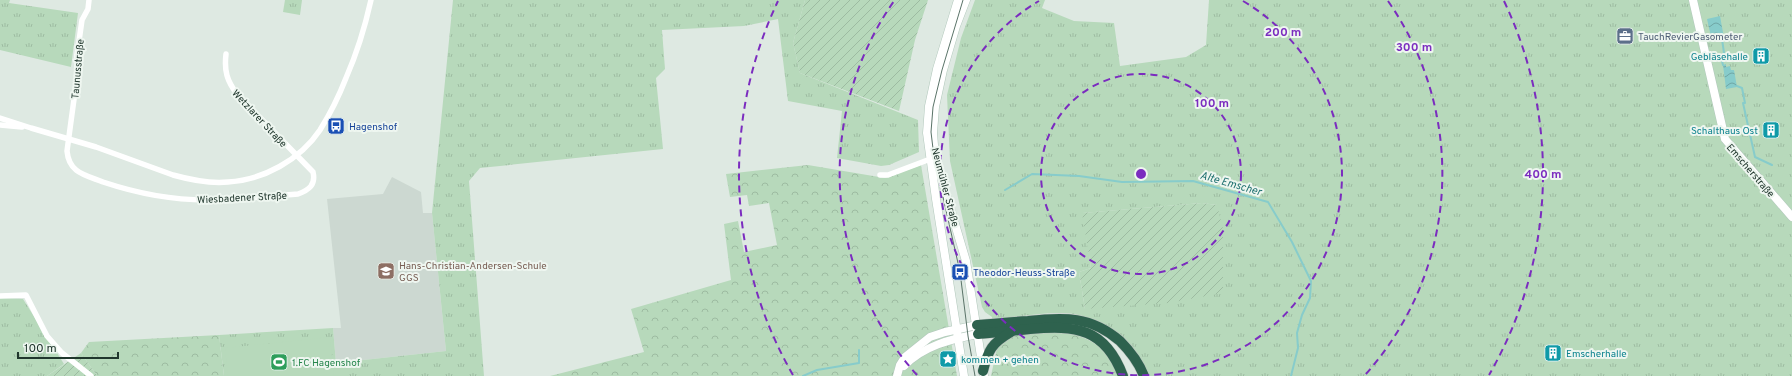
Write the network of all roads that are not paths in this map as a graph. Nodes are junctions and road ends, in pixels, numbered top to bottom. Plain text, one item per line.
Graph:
1 (89, 0) edge
2 (371, 0) edge
3 (958, 0) edge
4 (966, 0) edge
5 (1694, 0) edge
6 (226, 54) dead end
7 (0, 118) edge
8 (0, 125) edge
9 (31, 128) junction
10 (68, 138) junction
11 (297, 156) junction
12 (932, 158) junction
13 (880, 175) dead end
14 (1792, 217) edge
15 (0, 296) edge
16 (977, 330) junction
17 (1015, 330) junction
18 (957, 334) junction
19 (984, 373) edge
20 (898, 374) edge
21 (91, 376) edge
22 (964, 376) edge
23 (1123, 376) edge
24 (1144, 376) edge

1 - 10 street, Taunusstraße
2 - 11 street, Wiesbadener Straße
3 - 12 main road, Neumühler Straße
4 - 12 main road, Neumühler Straße
5 - 14 main road, Emscherstraße
6 - 11 street, Wetzlarer Straße
7 - 9 street, Wiesbadener Straße
8 - 9 street, Wiesbadener Straße
9 - 10 street, Wiesbadener Straße
10 - 11 street, Wiesbadener Straße
10 - 11 street, Wiesbadener Straße
12 - 13 street
12 - 16 main road, Neumühler Straße
12 - 18 main road, Neumühler Straße
15 - 21 street
16 - 17 highway
16 - 18 main road
16 - 19 main road, Neumühler Straße
16 - 24 highway
17 - 19 highway
17 - 23 highway
18 - 20 main road
18 - 22 main road, Neumühler Straße

